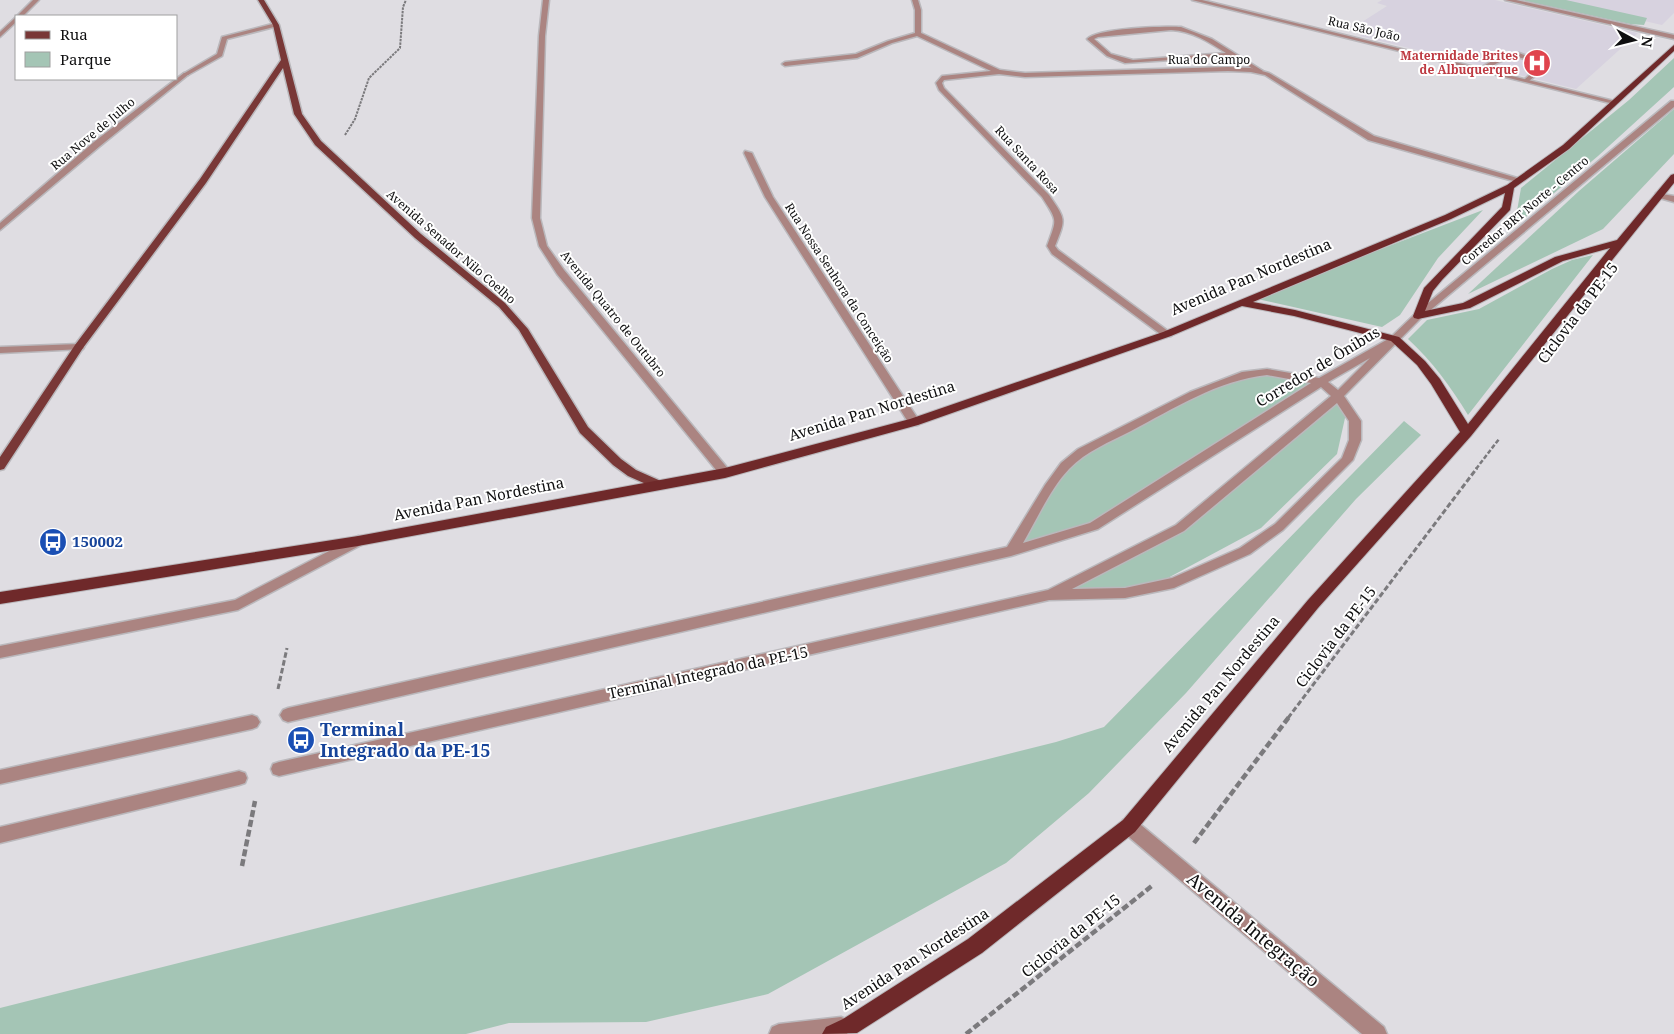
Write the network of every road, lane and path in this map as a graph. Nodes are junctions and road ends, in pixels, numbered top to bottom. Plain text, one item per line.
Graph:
1 (36, 0) edge
2 (261, 0) edge
3 (406, 0) edge
4 (546, 0) edge
5 (915, 0) edge
6 (1195, 0) edge
7 (1508, 0) edge
8 (21, 15) edge
9 (15, 21) edge
10 (276, 24) junction
11 (918, 34) junction
12 (0, 35) edge
13 (1674, 36) edge
14 (1674, 47) edge
15 (1232, 54) junction
16 (285, 60) junction
17 (786, 64) dead end
18 (1481, 69) junction
19 (999, 72) junction
20 (1260, 72) junction
21 (1528, 80) junction
22 (1614, 102) junction
23 (1674, 103) edge
24 (748, 153) dead end
25 (328, 154) junction
26 (1674, 177) edge
27 (1520, 180) junction
28 (1510, 187) junction
29 (1659, 195) junction
30 (1674, 199) edge
31 (0, 217) edge
32 (12, 217) junction
33 (0, 227) edge
34 (1620, 242) junction
35 (1241, 303) junction
36 (1418, 316) junction
37 (1167, 334) junction
38 (1394, 339) junction
39 (79, 347) junction
40 (0, 350) edge
41 (1321, 382) junction
42 (1338, 396) junction
43 (914, 422) junction
44 (1504, 432) dead end
45 (1467, 433) junction
46 (0, 466) edge
47 (725, 473) junction
48 (658, 485) junction
49 (358, 541) junction
50 (1011, 551) junction
51 (1049, 596) junction
52 (0, 598) edge
53 (0, 652) edge
54 (288, 715) dead end
55 (252, 722) dead end
56 (279, 769) dead end
57 (0, 777) edge
58 (240, 778) dead end
59 (1129, 826) junction
60 (0, 835) edge
61 (1177, 866) junction
62 (842, 1030) edge
63 (778, 1034) edge
64 (966, 1034) edge
65 (1377, 1034) edge

1 - 8 street
2 - 10 main road, Avenida Senador Nilo Coelho
3 - 25 path
4 - 47 street, Avenida Quatro de Outubro
5 - 11 street
6 - 18 street, Rua São João
7 - 13 street
9 - 12 street
10 - 16 main road, Avenida Senador Nilo Coelho
10 - 32 street, Rua Nove de Julho
11 - 17 street
11 - 19 street, Rua do Campo
14 - 22 highway, Avenida Pan Nordestina
15 - 15 street
15 - 20 street
16 - 25 main road, Avenida Senador Nilo Coelho
16 - 39 main road
18 - 21 street, Rua São João
18 - 21 street
19 - 20 street, Rua do Campo
19 - 37 street, Rua Santa Rosa
20 - 27 street, Rua do Campo
21 - 22 street, Rua São João
22 - 27 highway, Avenida Pan Nordestina
23 - 36 street, Corredor BRT Norte - Centro
24 - 43 street, Rua Nossa Senhora da Conceição
25 - 48 main road, Avenida Senador Nilo Coelho
26 - 29 highway, Avenida Pan Nordestina
27 - 28 highway, Avenida Pan Nordestina
28 - 35 highway, Avenida Pan Nordestina
28 - 36 highway
29 - 30 street
29 - 34 highway, Avenida Pan Nordestina
31 - 32 street
32 - 33 street, Rua Nove de Julho
34 - 36 highway
34 - 45 highway, Avenida Pan Nordestina
35 - 37 highway, Avenida Pan Nordestina
35 - 38 highway
36 - 38 street, Corredor BRT Norte - Centro
37 - 43 highway, Avenida Pan Nordestina
38 - 41 street, Corredor de Ônibus
38 - 42 street, Corredor de Ônibus
38 - 45 highway
39 - 40 street
39 - 46 main road
41 - 42 street
41 - 50 street, Corredor de Ônibus
41 - 50 street
42 - 51 street, Corredor de Ônibus
42 - 51 street
43 - 47 highway, Avenida Pan Nordestina
44 - 61 path, Ciclovia da PE-15
45 - 59 highway, Avenida Pan Nordestina
47 - 48 highway, Avenida Pan Nordestina
48 - 49 highway, Avenida Pan Nordestina
49 - 52 highway, Avenida Pan Nordestina
49 - 53 street
50 - 54 street
51 - 56 street, Terminal Integrado da PE-15
55 - 57 street
58 - 60 street
59 - 61 street, Avenida Integração
59 - 62 highway, Avenida Pan Nordestina
61 - 64 path, Ciclovia da PE-15
61 - 65 street, Avenida Integração
62 - 63 street

